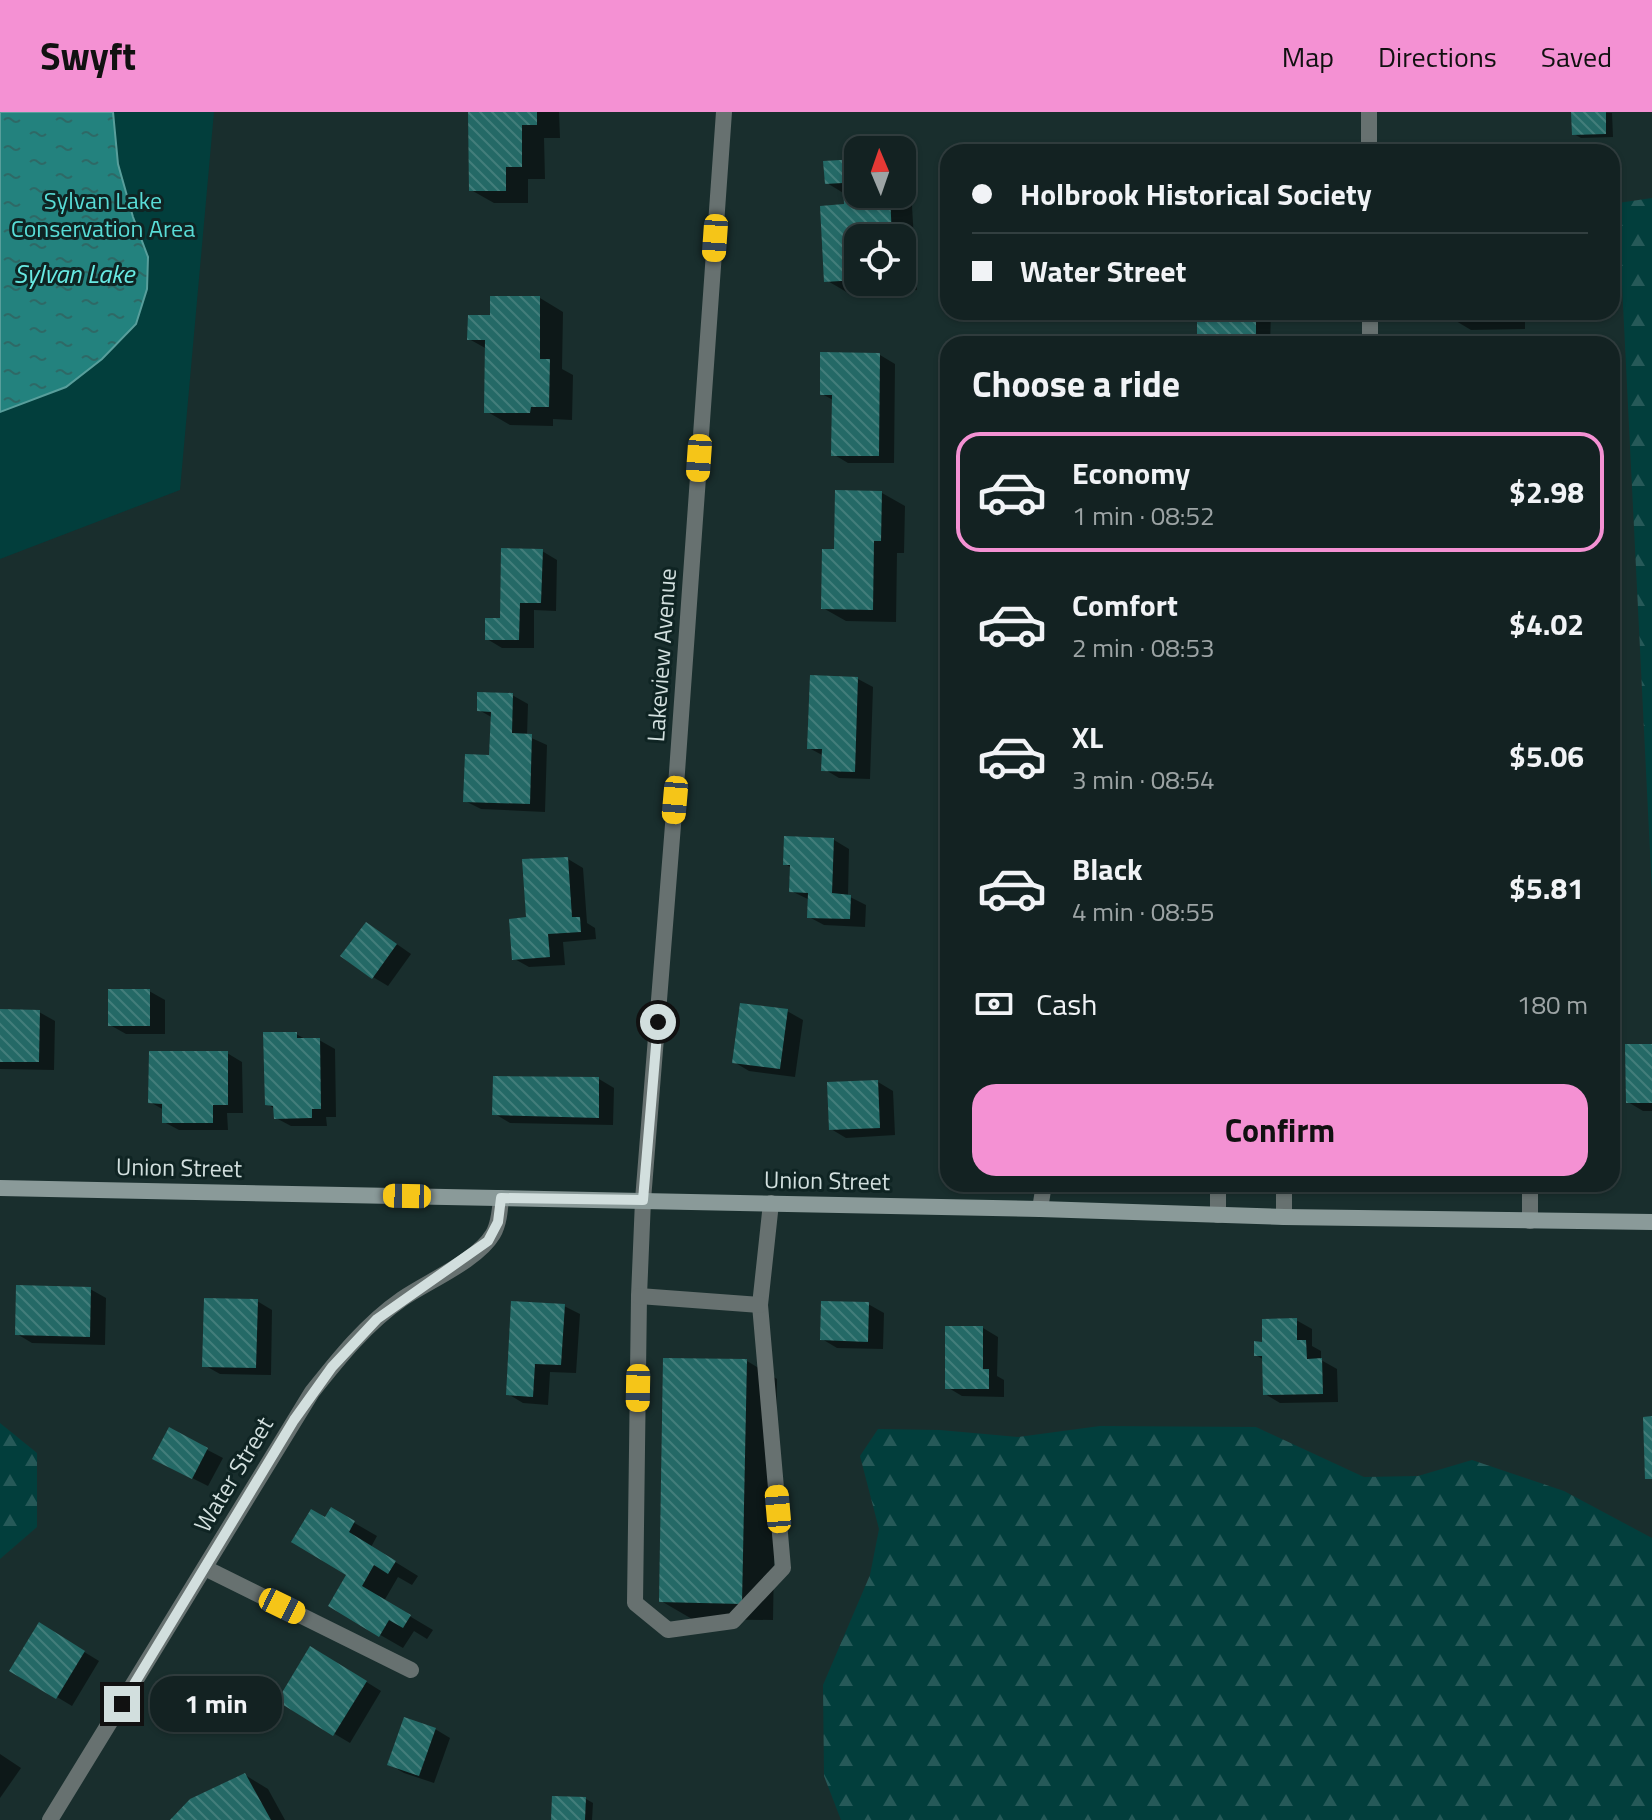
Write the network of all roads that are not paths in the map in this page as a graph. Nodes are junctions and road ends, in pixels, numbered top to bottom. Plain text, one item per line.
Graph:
1 (724, 112) edge
2 (1369, 112) edge
3 (1369, 144) edge
4 (0, 1188) edge
5 (1043, 1192) edge
6 (1218, 1192) edge
7 (1284, 1192) edge
8 (1530, 1192) edge
9 (501, 1198) junction
10 (643, 1200) junction
11 (771, 1203) junction
12 (1040, 1209) junction
13 (1218, 1215) junction
14 (1284, 1217) junction
15 (1530, 1221) junction
16 (1652, 1222) edge
17 (639, 1296) junction
18 (760, 1305) junction
19 (205, 1568) junction
20 (411, 1670) dead end
21 (50, 1820) edge

1 - 10 street, Lakeview Avenue
2 - 3 street
4 - 9 main road, Union Street
5 - 12 street
6 - 13 street
7 - 14 street
8 - 15 street
9 - 10 main road, Union Street
9 - 19 street, Water Street
10 - 11 main road, Union Street
10 - 17 street, Lakeview Avenue
11 - 12 main road, Union Street
11 - 18 street
12 - 13 main road, Union Street
13 - 14 main road, Union Street
14 - 15 main road, Union Street
15 - 16 main road, Union Street
17 - 18 street
17 - 18 street, Lakeview Avenue
19 - 20 street
19 - 21 street, Water Street

